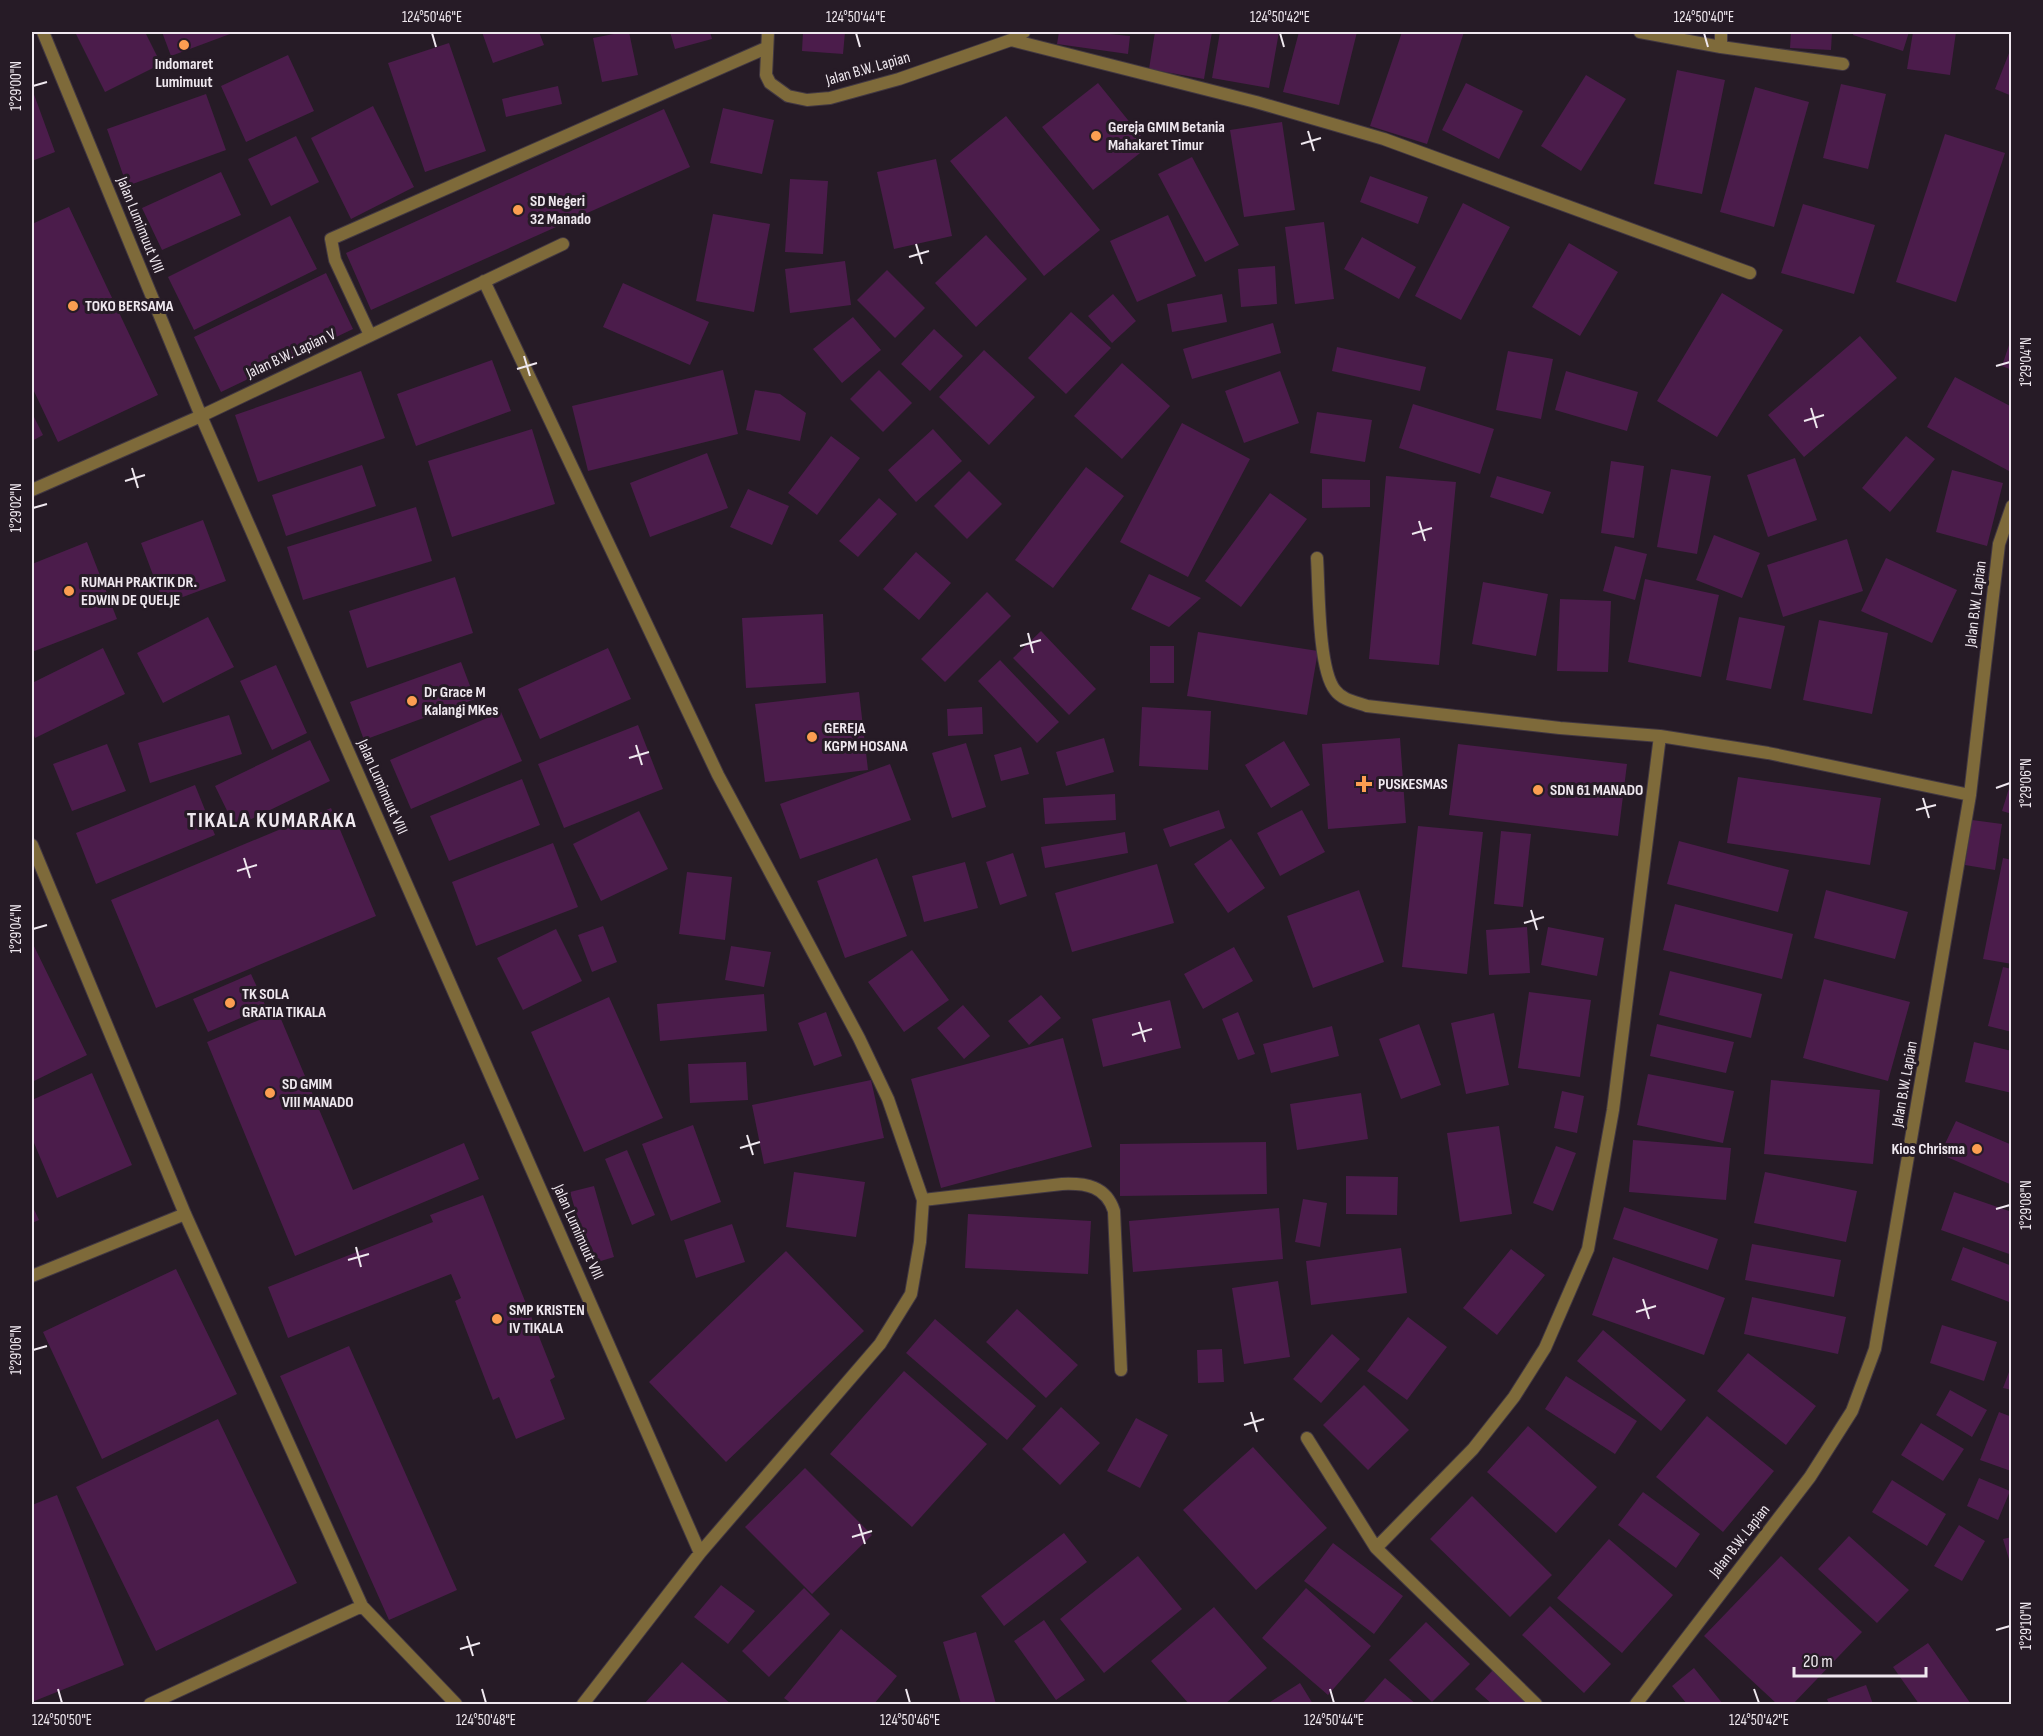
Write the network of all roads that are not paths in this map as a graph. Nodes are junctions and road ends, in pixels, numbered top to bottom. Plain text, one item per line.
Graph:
1 (43, 32) edge
2 (768, 32) edge
3 (1024, 32) edge
4 (1640, 32) edge
5 (1721, 32) edge
6 (1011, 40) junction
7 (1721, 47) junction
8 (766, 48) junction
9 (1843, 64) dead end
10 (563, 244) dead end
11 (1750, 273) dead end
12 (484, 281) junction
13 (370, 335) junction
14 (201, 416) junction
15 (32, 490) edge
16 (2012, 506) edge
17 (1317, 558) dead end
18 (1660, 736) junction
19 (1970, 795) junction
20 (32, 845) edge
21 (923, 1200) junction
22 (185, 1214) junction
23 (32, 1276) edge
24 (1121, 1370) dead end
25 (1307, 1438) dead end
26 (1376, 1548) junction
27 (700, 1553) junction
28 (362, 1606) junction
29 (150, 1704) edge
30 (456, 1704) edge
31 (583, 1704) edge
32 (1536, 1704) edge
33 (1636, 1704) edge

1 - 14 street, Jalan Lumimuut VIII
2 - 8 street, Jalan B.W. Lapian
3 - 6 street, Jalan B.W. Lapian
4 - 7 street
5 - 7 street
6 - 8 street, Jalan B.W. Lapian
6 - 11 street
7 - 9 street
8 - 13 street
10 - 12 street, Jalan B.W. Lapian V
12 - 13 street, Jalan B.W. Lapian V
12 - 21 street
13 - 14 street, Jalan B.W. Lapian V
14 - 15 street, Jalan B.W. Lapian V
14 - 27 street, Jalan Lumimuut VIII
16 - 19 street, Jalan B.W. Lapian
17 - 18 street
18 - 19 street
18 - 26 street
19 - 33 street, Jalan B.W. Lapian
20 - 22 street
21 - 24 street
21 - 27 street
22 - 23 street
22 - 28 street
25 - 26 street
26 - 32 street
27 - 31 street
28 - 29 street
28 - 30 street

